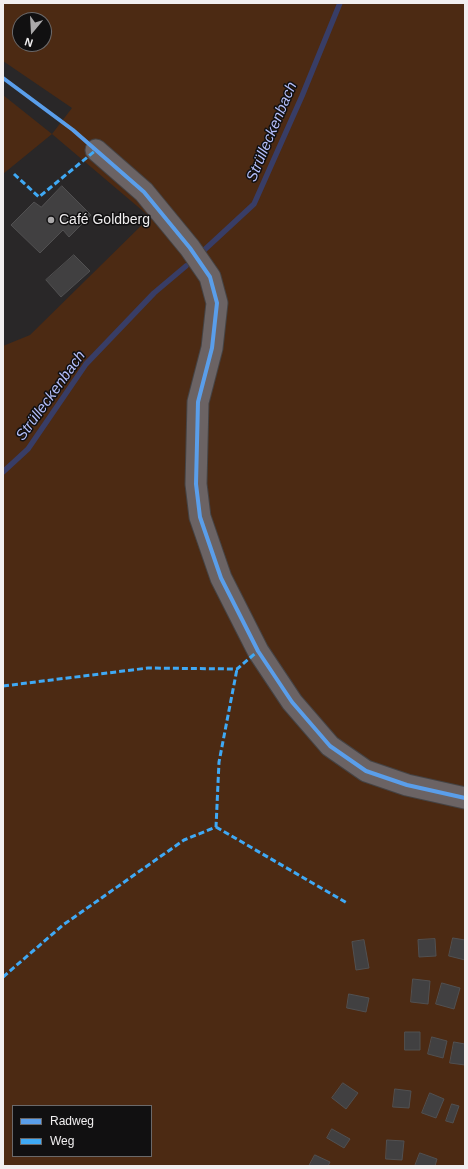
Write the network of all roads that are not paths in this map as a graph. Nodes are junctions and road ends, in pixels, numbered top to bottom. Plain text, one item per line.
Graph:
1 (96, 150) dead end
2 (465, 798) edge

1 - 2 street

